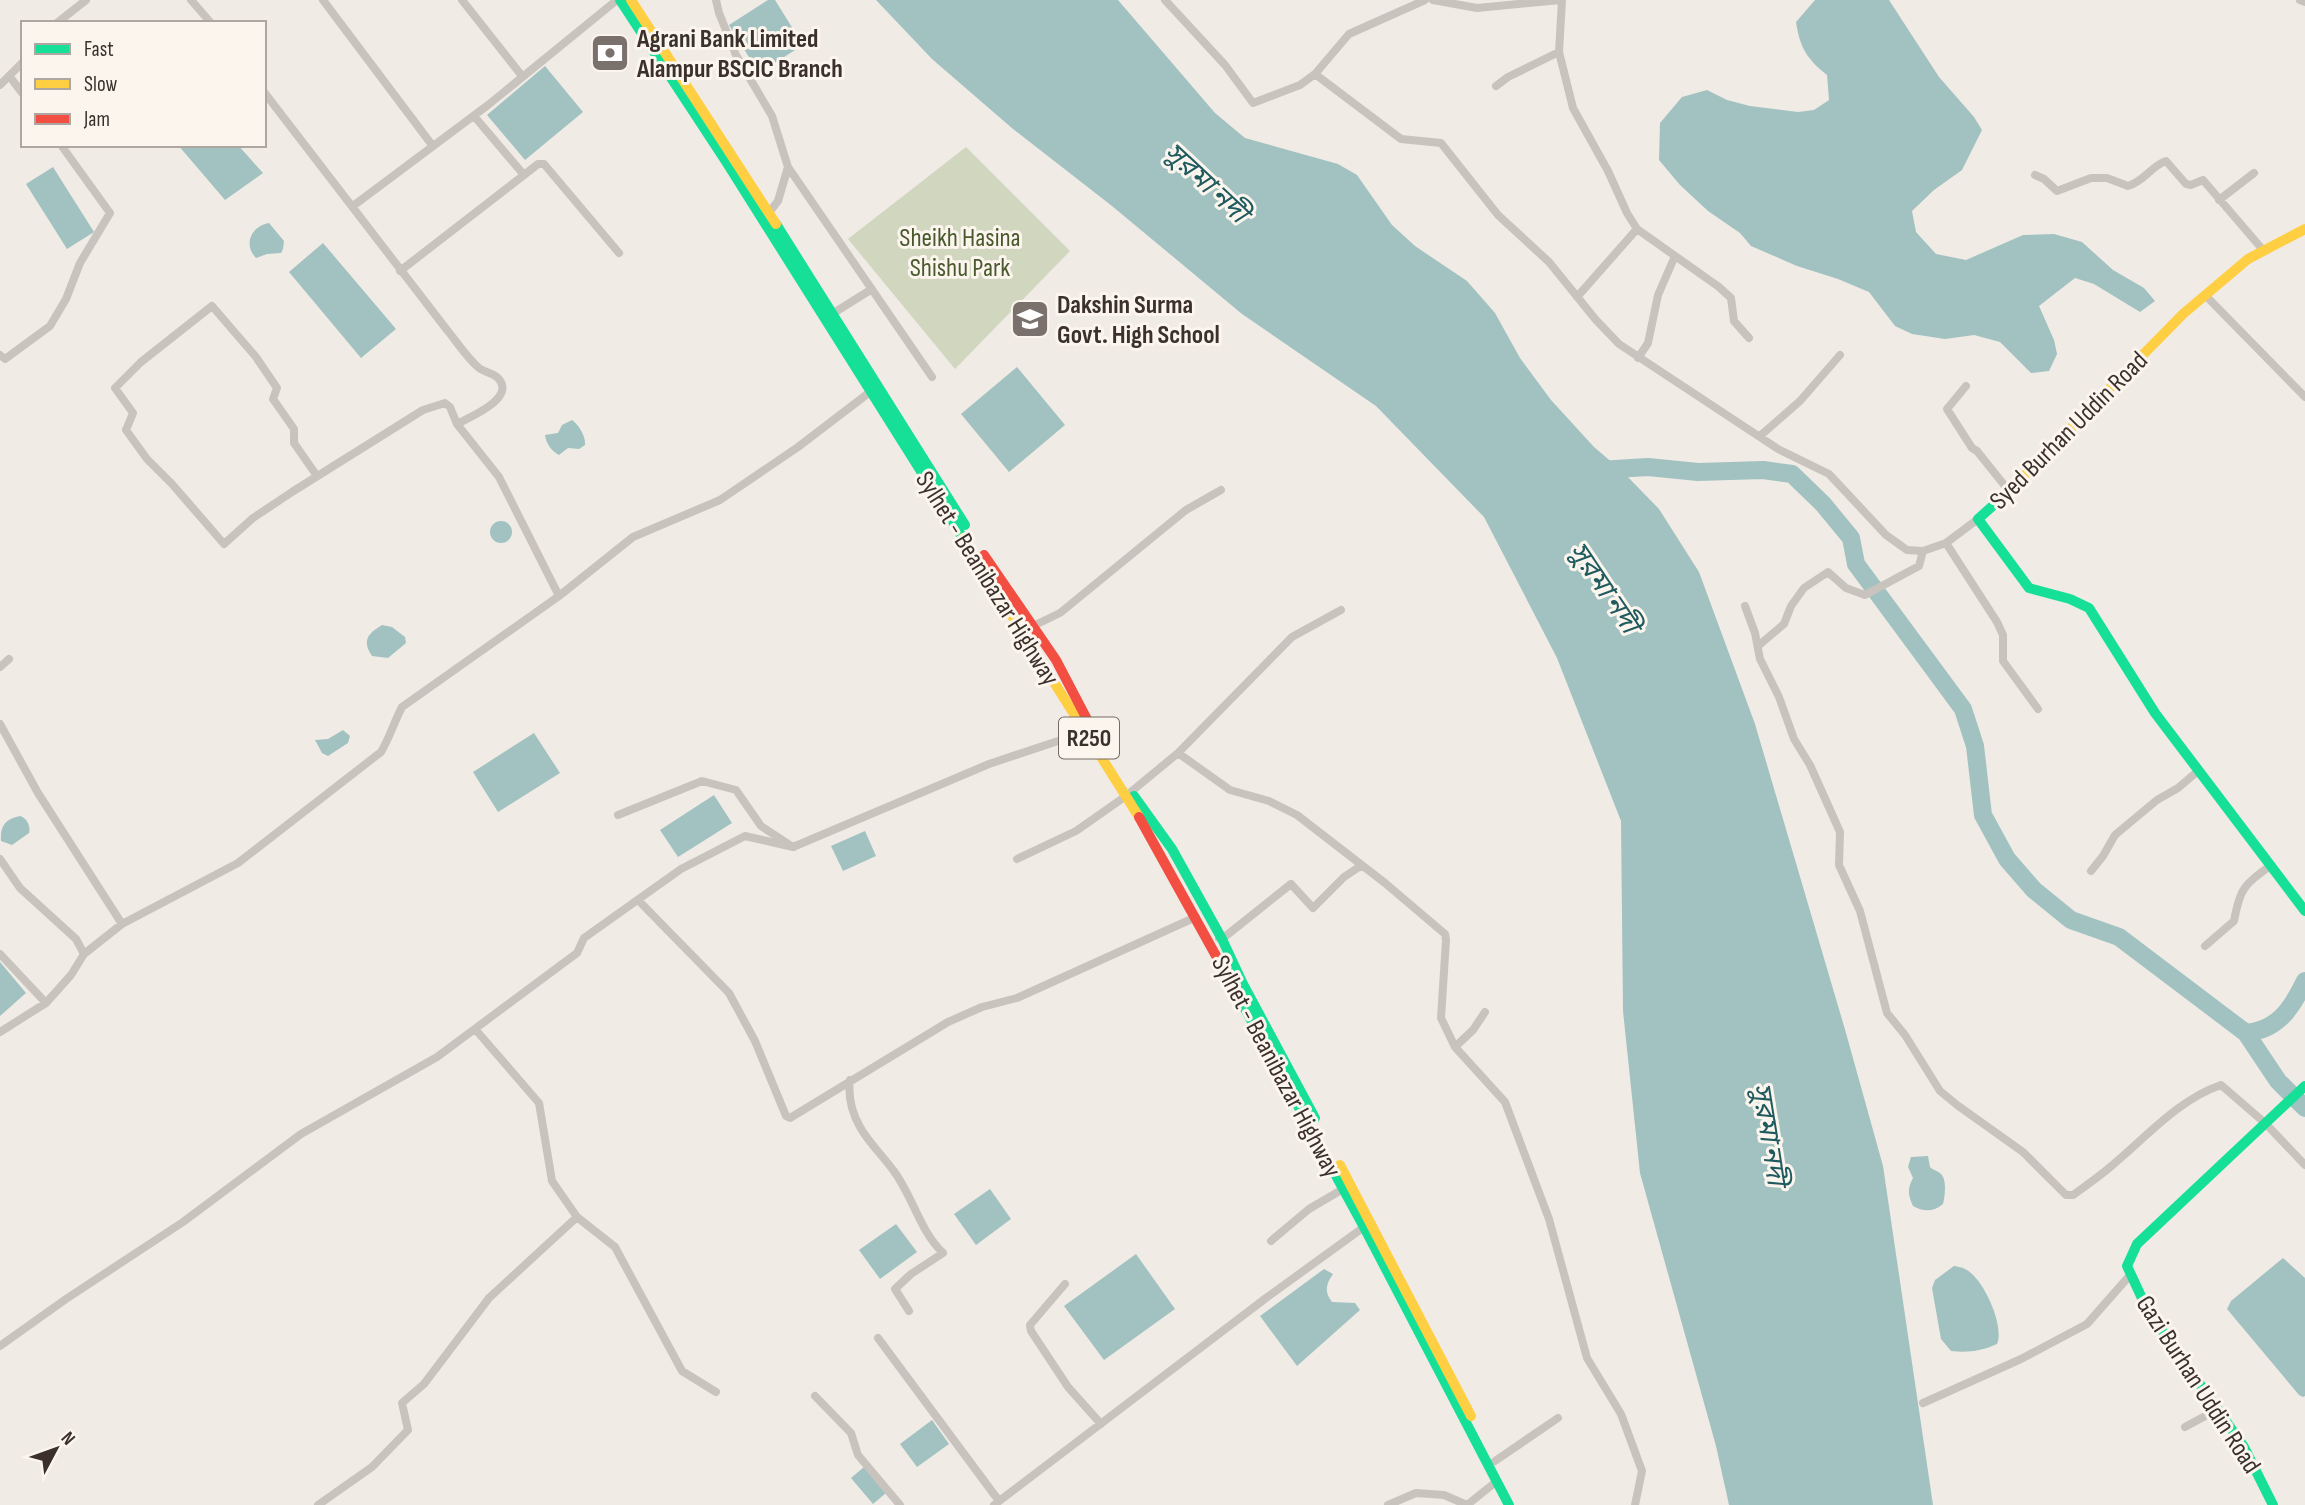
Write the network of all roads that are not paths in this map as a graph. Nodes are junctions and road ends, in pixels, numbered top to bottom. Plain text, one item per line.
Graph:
1 (86, 0) edge
2 (191, 0) edge
3 (323, 0) edge
4 (462, 0) edge
5 (619, 0) edge
6 (631, 0) edge
7 (716, 0) edge
8 (1164, 0) edge
9 (1425, 0) edge
10 (1433, 0) edge
11 (1561, 0) edge
12 (2300, 0) edge
13 (1505, 2) edge
14 (2305, 2) edge
15 (60, 21) edge
16 (209, 21) edge
17 (1559, 52) junction
18 (21, 64) edge
19 (1315, 74) junction
20 (9, 76) junction
21 (522, 76) junction
22 (0, 85) edge
23 (1496, 86) dead end
24 (21, 91) edge
25 (266, 95) edge
26 (474, 116) junction
27 (707, 125) junction
28 (432, 145) junction
29 (62, 147) edge
30 (788, 167) junction
31 (2254, 173) dead end
32 (524, 175) junction
33 (2035, 175) dead end
34 (2219, 200) junction
35 (353, 206) junction
36 (765, 217) junction
37 (1637, 229) junction
38 (2305, 229) edge
39 (2263, 250) junction
40 (619, 253) dead end
41 (1675, 256) junction
42 (401, 271) junction
43 (872, 289) junction
44 (2205, 295) junction
45 (1577, 297) junction
46 (832, 314) junction
47 (1749, 338) dead end
48 (0, 355) edge
49 (1840, 355) dead end
50 (1638, 358) junction
51 (932, 377) dead end
52 (1966, 386) dead end
53 (870, 392) junction
54 (2305, 397) edge
55 (457, 424) junction
56 (1760, 436) junction
57 (317, 476) junction
58 (1221, 490) dead end
59 (2009, 491) junction
60 (1978, 519) junction
61 (1947, 543) junction
62 (1923, 551) junction
63 (559, 596) junction
64 (1745, 606) dead end
65 (1341, 610) dead end
66 (1033, 626) junction
67 (1758, 646) junction
68 (9, 659) dead end
69 (0, 667) edge
70 (2038, 709) dead end
71 (0, 724) edge
72 (1085, 732) junction
73 (1178, 753) junction
74 (2198, 771) junction
75 (1129, 794) junction
76 (618, 815) dead end
77 (793, 847) junction
78 (0, 859) edge
79 (1017, 859) dead end
80 (1362, 865) junction
81 (2270, 866) junction
82 (2091, 871) dead end
83 (638, 900) junction
84 (2305, 911) edge
85 (1196, 917) junction
86 (122, 924) junction
87 (1206, 934) junction
88 (1222, 939) junction
89 (2205, 946) dead end
90 (0, 954) edge
91 (84, 954) junction
92 (46, 1003) junction
93 (1485, 1012) dead end
94 (475, 1029) junction
95 (0, 1032) edge
96 (1455, 1047) junction
97 (850, 1080) junction
98 (2305, 1086) edge
99 (2265, 1123) junction
100 (2305, 1165) edge
101 (1343, 1189) junction
102 (577, 1217) junction
103 (1364, 1227) junction
104 (1271, 1241) dead end
105 (2131, 1275) junction
106 (1065, 1284) dead end
107 (909, 1311) dead end
108 (877, 1338) dead end
109 (0, 1346) edge
110 (716, 1392) dead end
111 (815, 1396) dead end
112 (1923, 1403) dead end
113 (2218, 1409) junction
114 (1558, 1418) dead end
115 (1101, 1424) junction
116 (2185, 1427) dead end
117 (1495, 1461) junction
118 (1497, 1481) junction
119 (996, 1503) edge
120 (318, 1505) edge
121 (900, 1505) edge
122 (1388, 1505) edge
123 (1509, 1505) edge
124 (1519, 1505) edge
125 (1635, 1505) edge
126 (2273, 1505) edge

1 - 15 street
2 - 16 street
3 - 28 street
4 - 21 street
5 - 21 street
5 - 27 main road, Sylhet - Beanibazar Highway / R250
6 - 27 main road, Sylhet - Beanibazar Highway / R250
7 - 30 street
8 - 19 street
9 - 19 street
10 - 13 street
11 - 13 street
11 - 17 street
12 - 14 street
17 - 23 street
17 - 37 street
18 - 20 street
19 - 45 street
20 - 22 street
20 - 24 street
21 - 26 street
25 - 35 street
26 - 28 street
26 - 32 street
27 - 36 main road, Sylhet - Beanibazar Highway / R250
28 - 35 street
29 - 48 street
30 - 36 street
30 - 43 street
31 - 34 street
32 - 40 street
32 - 42 street
33 - 34 street
34 - 39 street
35 - 42 street
36 - 46 main road, Sylhet - Beanibazar Highway / R250
36 - 53 main road, Sylhet - Beanibazar Highway / R250
37 - 41 street
37 - 45 street
38 - 39 main road, Syed Burhan Uddin Road
39 - 44 main road, Syed Burhan Uddin Road
41 - 47 street
41 - 50 street
42 - 55 street
43 - 46 street
43 - 51 street
44 - 54 street
44 - 59 main road, Syed Burhan Uddin Road
45 - 50 street
46 - 66 main road, Sylhet - Beanibazar Highway / R250
49 - 56 street
50 - 56 street
52 - 59 street
53 - 63 street
53 - 72 main road, Sylhet - Beanibazar Highway / R250
55 - 57 street
55 - 63 street
56 - 62 street
57 - 57 street
58 - 66 street
59 - 60 main road, Syed Burhan Uddin Road
60 - 61 street
60 - 74 main road, Syed Burhan Uddin Road
61 - 62 street
61 - 70 street
62 - 67 street
63 - 86 street
64 - 67 street
65 - 73 street
66 - 75 main road, Sylhet - Beanibazar Highway / R250
67 - 99 street
68 - 69 street
71 - 86 street
72 - 75 main road, Sylhet - Beanibazar Highway / R250
72 - 77 street
73 - 75 street
73 - 80 street
74 - 81 main road, Syed Burhan Uddin Road
74 - 82 street
75 - 79 street
75 - 85 main road, Sylhet - Beanibazar Highway / R250
75 - 88 main road, Sylhet - Beanibazar Highway / R250
76 - 77 street
77 - 83 street
78 - 91 street
80 - 88 street
80 - 96 street
81 - 84 main road, Syed Burhan Uddin Road
81 - 89 street
83 - 94 street
83 - 97 street
85 - 87 main road, Sylhet - Beanibazar Highway / R250
85 - 97 street
86 - 91 street
87 - 88 street
87 - 101 main road, Sylhet - Beanibazar Highway / R250
88 - 117 main road, Sylhet - Beanibazar Highway / R250
90 - 92 street
91 - 92 street
92 - 95 street
93 - 96 street
94 - 102 street
94 - 109 street
96 - 125 street
97 - 107 street
98 - 99 main road, Gazi Burhan Uddin Road
99 - 100 street
99 - 105 main road, Gazi Burhan Uddin Road
101 - 103 main road, Sylhet - Beanibazar Highway / R250
101 - 104 street
102 - 110 street
102 - 120 street
103 - 115 street
103 - 118 main road, Sylhet - Beanibazar Highway / R250
105 - 112 street
105 - 113 main road, Gazi Burhan Uddin Road
106 - 115 street
108 - 119 street
111 - 121 street
113 - 116 street
113 - 126 main road, Gazi Burhan Uddin Road
114 - 117 street
115 - 119 street
117 - 124 main road, Sylhet - Beanibazar Highway / R250
118 - 122 street
118 - 123 main road, Sylhet - Beanibazar Highway / R250

